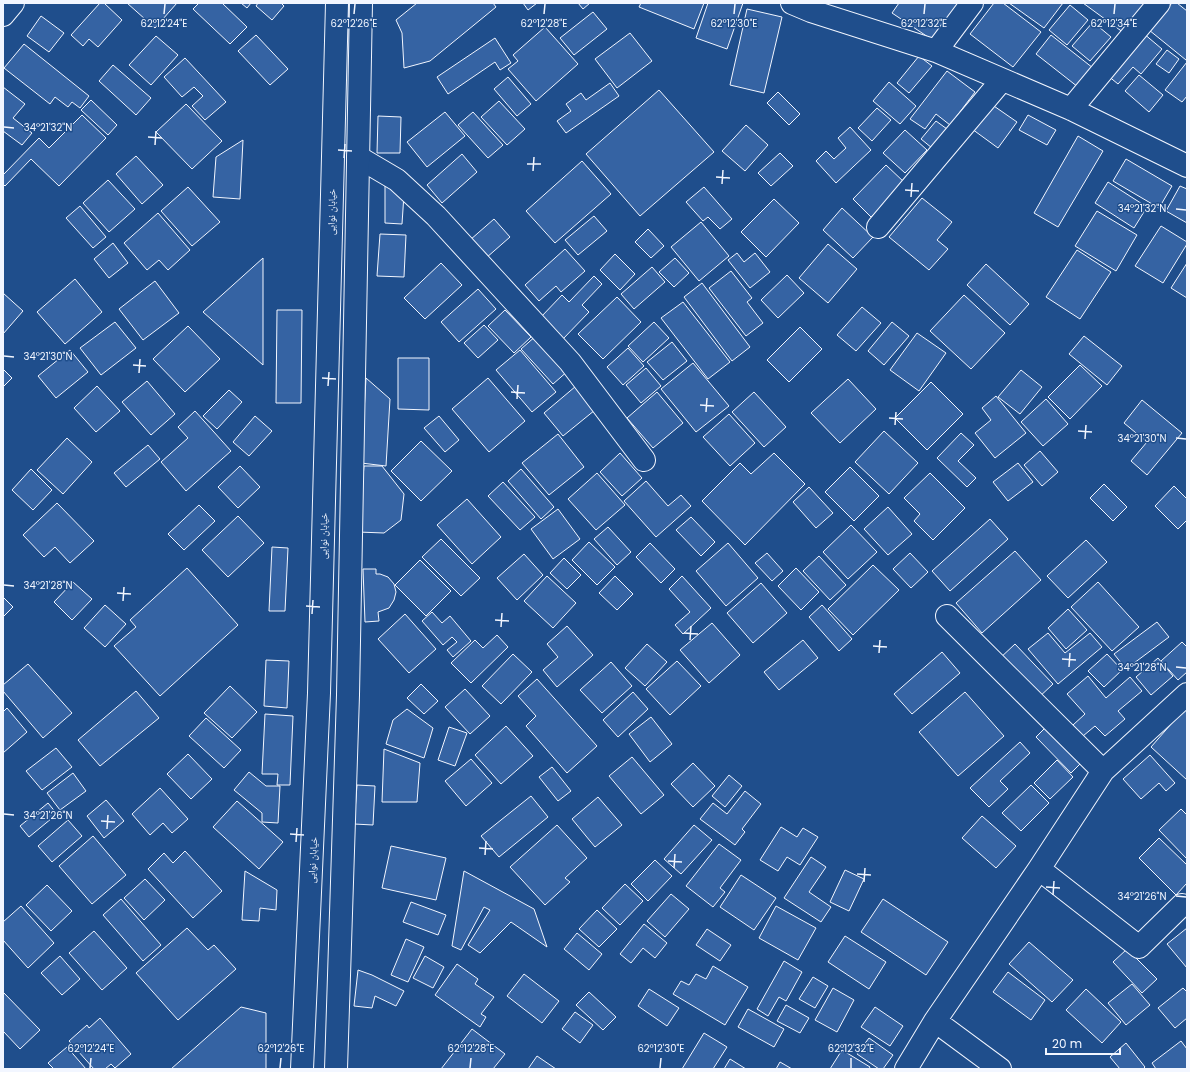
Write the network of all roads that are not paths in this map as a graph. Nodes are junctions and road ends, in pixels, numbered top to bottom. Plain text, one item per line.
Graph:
1 (13, 3) edge
2 (337, 3) edge
3 (361, 3) edge
4 (972, 3) edge
5 (1159, 3) edge
6 (807, 6) edge
7 (3, 15) edge
8 (936, 52) junction
9 (1002, 80) junction
10 (1070, 109) junction
11 (358, 157) junction
12 (1187, 166) edge
13 (878, 227) dead end
14 (644, 460) dead end
15 (947, 616) dead end
16 (1186, 697) edge
17 (1103, 771) junction
18 (1039, 869) junction
19 (1182, 905) dead end
20 (935, 1021) junction
21 (302, 1069) edge
22 (336, 1069) edge
23 (906, 1069) edge
24 (1000, 1069) edge

1 - 7 street
2 - 21 street, خیابان نوایی
3 - 11 street
4 - 8 street
5 - 10 street
6 - 8 street
8 - 9 street
9 - 10 street
9 - 13 street
10 - 12 street
11 - 14 street
11 - 22 street
15 - 17 street
16 - 17 street
17 - 18 street
18 - 19 street
18 - 20 street
20 - 23 street
20 - 24 street

